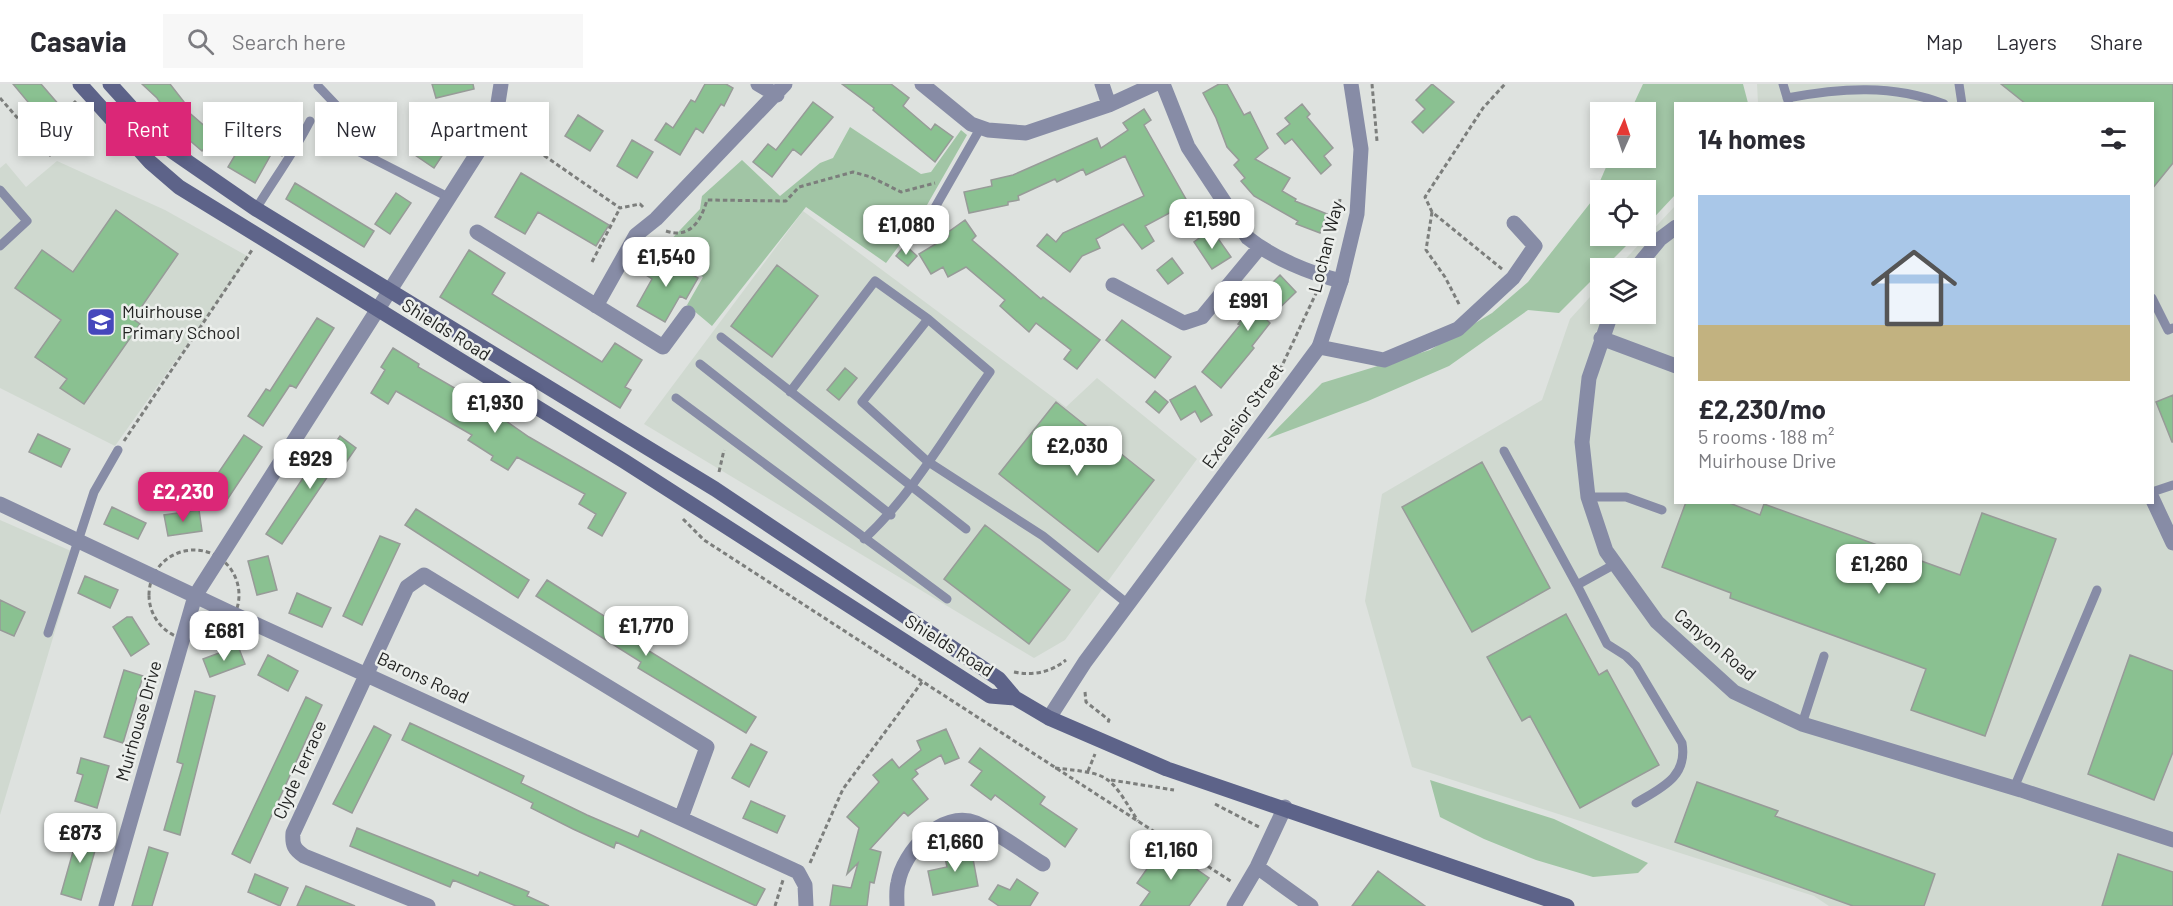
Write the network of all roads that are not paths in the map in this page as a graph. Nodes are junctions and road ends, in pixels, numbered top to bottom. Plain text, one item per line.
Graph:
1 (110, 84) edge
2 (501, 84) edge
3 (758, 84) edge
4 (922, 84) edge
5 (1102, 84) edge
6 (1155, 84) edge
7 (1163, 84) edge
8 (1351, 84) edge
9 (1783, 84) edge
10 (1959, 84) edge
11 (318, 86) dead end
12 (83, 88) edge
13 (1824, 88) edge
14 (1911, 88) edge
15 (781, 90) edge
16 (1788, 101) edge
17 (1940, 102) edge
18 (1962, 102) edge
19 (1109, 105) junction
20 (309, 121) dead end
21 (981, 127) junction
22 (0, 190) edge
23 (450, 198) junction
24 (256, 209) junction
25 (1514, 223) dead end
26 (925, 225) dead end
27 (1674, 228) edge
28 (477, 232) dead end
29 (0, 246) edge
30 (1260, 247) junction
31 (1644, 258) edge
32 (1341, 281) junction
33 (1113, 285) dead end
34 (390, 291) junction
35 (2154, 302) edge
36 (596, 306) junction
37 (376, 310) junction
38 (688, 313) dead end
39 (928, 319) junction
40 (1607, 324) edge
41 (2173, 328) edge
42 (721, 337) dead end
43 (1601, 338) junction
44 (1319, 346) junction
45 (700, 364) dead end
46 (1674, 365) edge
47 (790, 392) junction
48 (676, 398) dead end
49 (118, 450) road end
50 (1504, 451) dead end
51 (927, 461) junction
52 (2173, 484) edge
53 (911, 486) junction
54 (2154, 491) edge
55 (1588, 497) junction
56 (2154, 502) edge
57 (0, 504) edge
58 (1662, 510) dead end
59 (891, 515) junction
60 (966, 529) dead end
61 (864, 539) junction
62 (76, 540) junction
63 (2173, 543) edge
64 (1615, 564) junction
65 (1577, 585) junction
66 (2097, 590) dead end
67 (195, 596) junction
68 (947, 599) dead end
69 (1128, 604) junction
70 (48, 633) dead end
71 (1824, 656) dead end
72 (365, 673) junction
73 (1015, 698) junction
74 (1049, 718) junction
75 (1802, 724) junction
76 (2014, 788) junction
77 (1636, 802) dead end
78 (1285, 807) junction
79 (681, 818) junction
80 (2173, 840) edge
81 (1043, 864) dead end
82 (1257, 867) junction
83 (106, 906) edge
84 (428, 906) edge
85 (806, 906) edge
86 (897, 906) edge
87 (1234, 906) edge
88 (1311, 906) edge
89 (1567, 906) edge

1 - 24 main road, Shields Road
2 - 23 street, Muirhouse Drive
3 - 15 street
4 - 21 street
5 - 19 street
6 - 19 street
7 - 30 street
8 - 32 street, Lochan Way
9 - 16 lane
10 - 18 lane
11 - 23 lane
12 - 37 main road, Shields Road
13 - 14 lane
13 - 16 lane
14 - 17 lane
15 - 36 street
19 - 21 street
20 - 24 lane
21 - 26 lane
22 - 29 lane
23 - 34 street, Muirhouse Drive
24 - 34 main road, Shields Road
25 - 44 street
27 - 31 street
28 - 36 street
30 - 32 street
30 - 33 street
32 - 44 street, Lochan Way
34 - 37 street, Muirhouse Drive
34 - 73 main road, Shields Road
35 - 41 lane
36 - 38 street
37 - 67 street, Muirhouse Drive
37 - 73 main road, Shields Road
39 - 47 lane
39 - 51 lane
39 - 51 lane
40 - 43 street, Canyon Road
42 - 47 lane
43 - 46 street
43 - 55 street, Canyon Road
44 - 69 street, Excelsior Street
45 - 59 lane
47 - 53 lane
48 - 61 lane
49 - 62 lane
50 - 65 lane
51 - 53 lane
51 - 69 lane
52 - 54 lane
53 - 59 lane
53 - 60 lane
55 - 58 lane
55 - 64 street, Canyon Road
56 - 63 street
57 - 62 street, Barons Road
59 - 61 lane
61 - 68 lane
62 - 67 street, Barons Road
62 - 70 lane
64 - 65 lane
64 - 75 street, Canyon Road
65 - 77 lane
66 - 76 lane
67 - 72 street, Barons Road
67 - 83 street, Muirhouse Drive
69 - 74 street, Excelsior Street
71 - 75 lane
72 - 79 street, Barons Road
72 - 79 street
72 - 84 street, Clyde Terrace
73 - 74 main road
74 - 78 main road
75 - 76 street, Canyon Road
76 - 80 street, Canyon Road
78 - 82 street
78 - 89 main road
79 - 85 street, Barons Road
81 - 86 street
82 - 87 street
82 - 88 street

